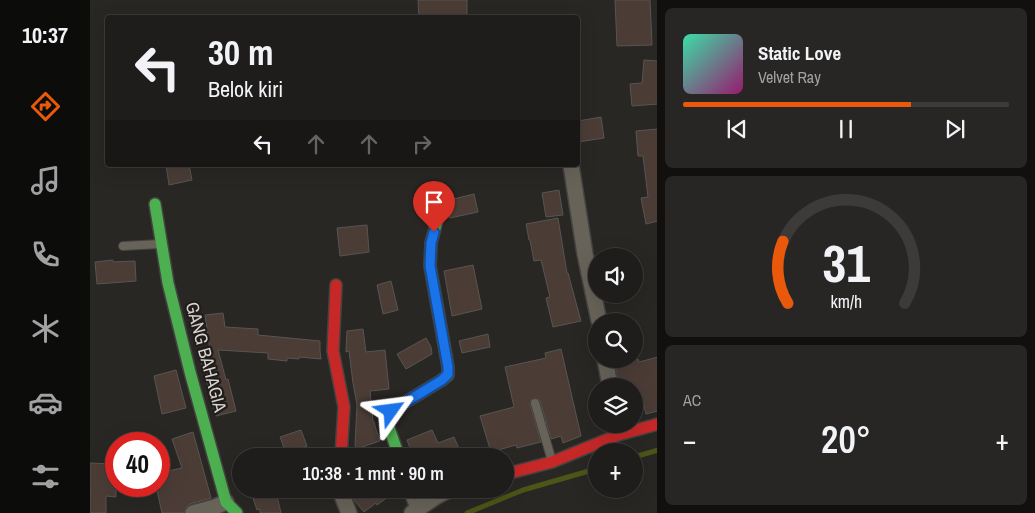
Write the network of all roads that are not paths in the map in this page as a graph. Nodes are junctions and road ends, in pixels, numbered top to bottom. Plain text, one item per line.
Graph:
1 (571, 167) edge
2 (155, 204) dead end
3 (437, 221) dead end
4 (162, 244) junction
5 (122, 246) dead end
6 (336, 285) dead end
7 (597, 313) edge
8 (535, 403) dead end
9 (657, 424) edge
10 (643, 426) edge
11 (609, 433) edge
12 (342, 448) edge
13 (397, 448) edge
14 (552, 462) junction
15 (514, 472) edge
16 (343, 498) edge
17 (434, 498) edge
18 (226, 502) junction
19 (415, 510) edge
20 (193, 513) edge
21 (238, 513) edge
22 (349, 513) edge

1 - 7 street
2 - 4 street, GANG BAHAGIA
3 - 13 street
4 - 5 lane
4 - 18 street, GANG BAHAGIA
6 - 12 street
8 - 14 lane
9 - 10 street
11 - 14 street
14 - 15 street
16 - 22 street
17 - 19 street
18 - 20 street
18 - 21 street

